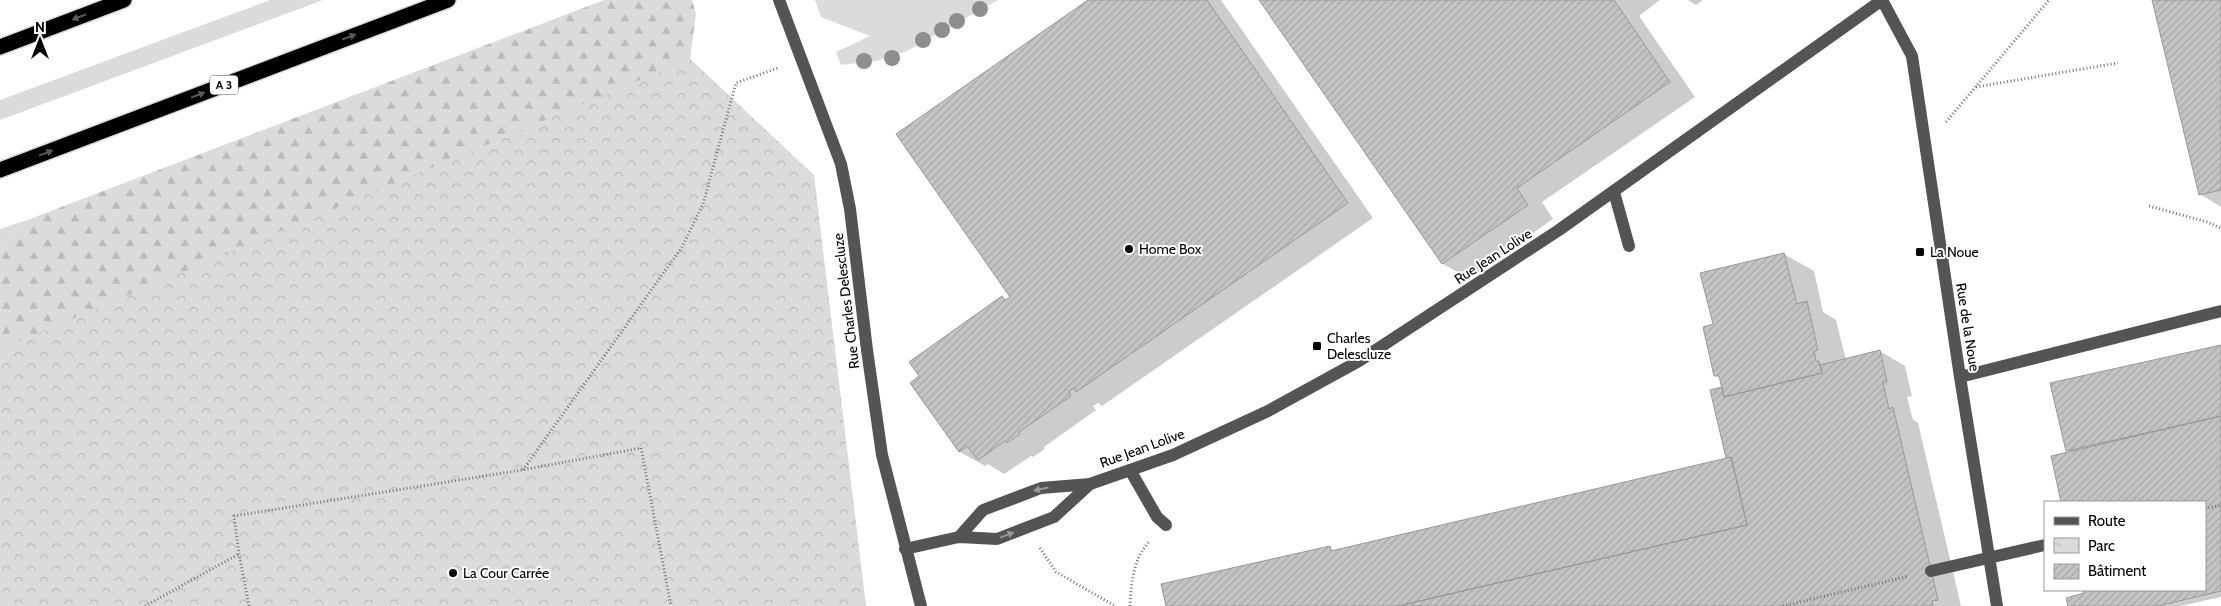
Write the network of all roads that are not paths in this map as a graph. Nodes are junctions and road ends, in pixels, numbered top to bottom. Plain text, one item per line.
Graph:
1 (124, 0) edge
2 (448, 0) edge
3 (779, 0) edge
4 (1882, 0) edge
5 (0, 47) edge
6 (0, 170) edge
7 (1614, 192) junction
8 (1629, 246) dead end
9 (2221, 311) edge
10 (1960, 377) junction
11 (1130, 470) junction
12 (1090, 484) junction
13 (1166, 525) road end
14 (959, 537) junction
15 (2044, 545) edge
16 (905, 549) junction
17 (1931, 571) road end
18 (921, 606) edge
19 (1997, 606) edge

1 -> 5 highway
6 -> 2 highway, A 3
3 - 16 street, Rue Charles Delescluze
4 - 7 street, Rue Jean Lolive
4 - 10 street, Rue de la Noue
7 - 8 street
7 - 11 street, Rue Jean Lolive
9 - 10 street
10 - 19 street, Rue de la Noue
11 - 12 street, Rue Jean Lolive
11 - 13 street
12 -> 14 street, Rue Jean Lolive
14 -> 12 street, Rue Jean Lolive
14 - 16 street, Rue Jean Lolive
15 - 17 street, bridge
16 - 18 street, Rue Charles Delescluze

